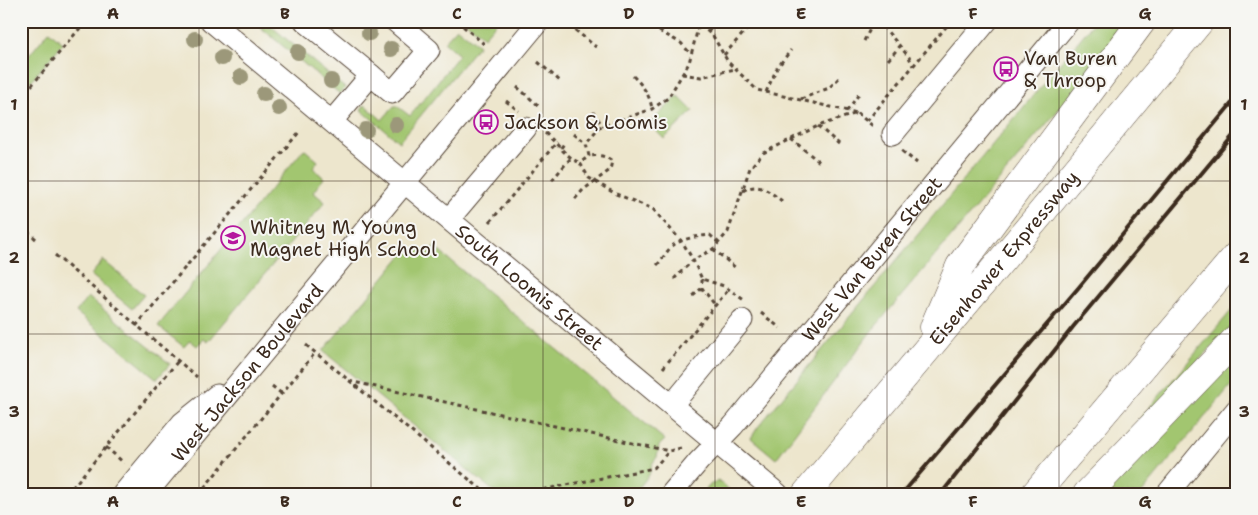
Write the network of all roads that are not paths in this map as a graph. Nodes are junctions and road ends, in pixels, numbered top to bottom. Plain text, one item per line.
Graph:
1 (212, 21) edge
2 (306, 21) edge
3 (395, 21) edge
4 (539, 21) edge
5 (986, 21) edge
6 (1069, 21) edge
7 (1142, 21) edge
8 (1200, 21) edge
9 (371, 75) junction
10 (332, 121) junction
11 (526, 128) dead end
12 (893, 134) dead end
13 (405, 182) junction
14 (449, 219) junction
15 (1237, 255) edge
16 (748, 310) road end
17 (1237, 338) edge
18 (923, 353) junction
19 (250, 369) junction
20 (672, 405) junction
21 (1237, 409) edge
22 (717, 442) junction
23 (123, 494) edge
24 (146, 494) edge
25 (671, 494) edge
26 (778, 494) edge
27 (806, 494) edge
28 (1035, 494) edge
29 (1087, 494) edge
30 (1167, 494) edge

1 - 10 street, South Loomis Street
2 - 9 street
3 - 9 street
4 - 13 street, West Jackson Boulevard
5 - 12 street
6 - 22 street, West Van Buren Street
7 - 18 highway
8 - 18 highway, Eisenhower Expressway
9 - 10 street
10 - 13 street, South Loomis Street
11 - 14 street
13 - 14 street, South Loomis Street
13 - 19 street, West Jackson Boulevard
14 - 20 street, South Loomis Street
15 - 28 highway
16 - 20 street
17 - 29 highway
18 - 27 highway, Eisenhower Expressway
19 - 23 street
19 - 24 street, West Jackson Boulevard
20 - 22 street, South Loomis Street
21 - 30 street
22 - 25 street, West Van Buren Street
22 - 26 street, South Loomis Street

